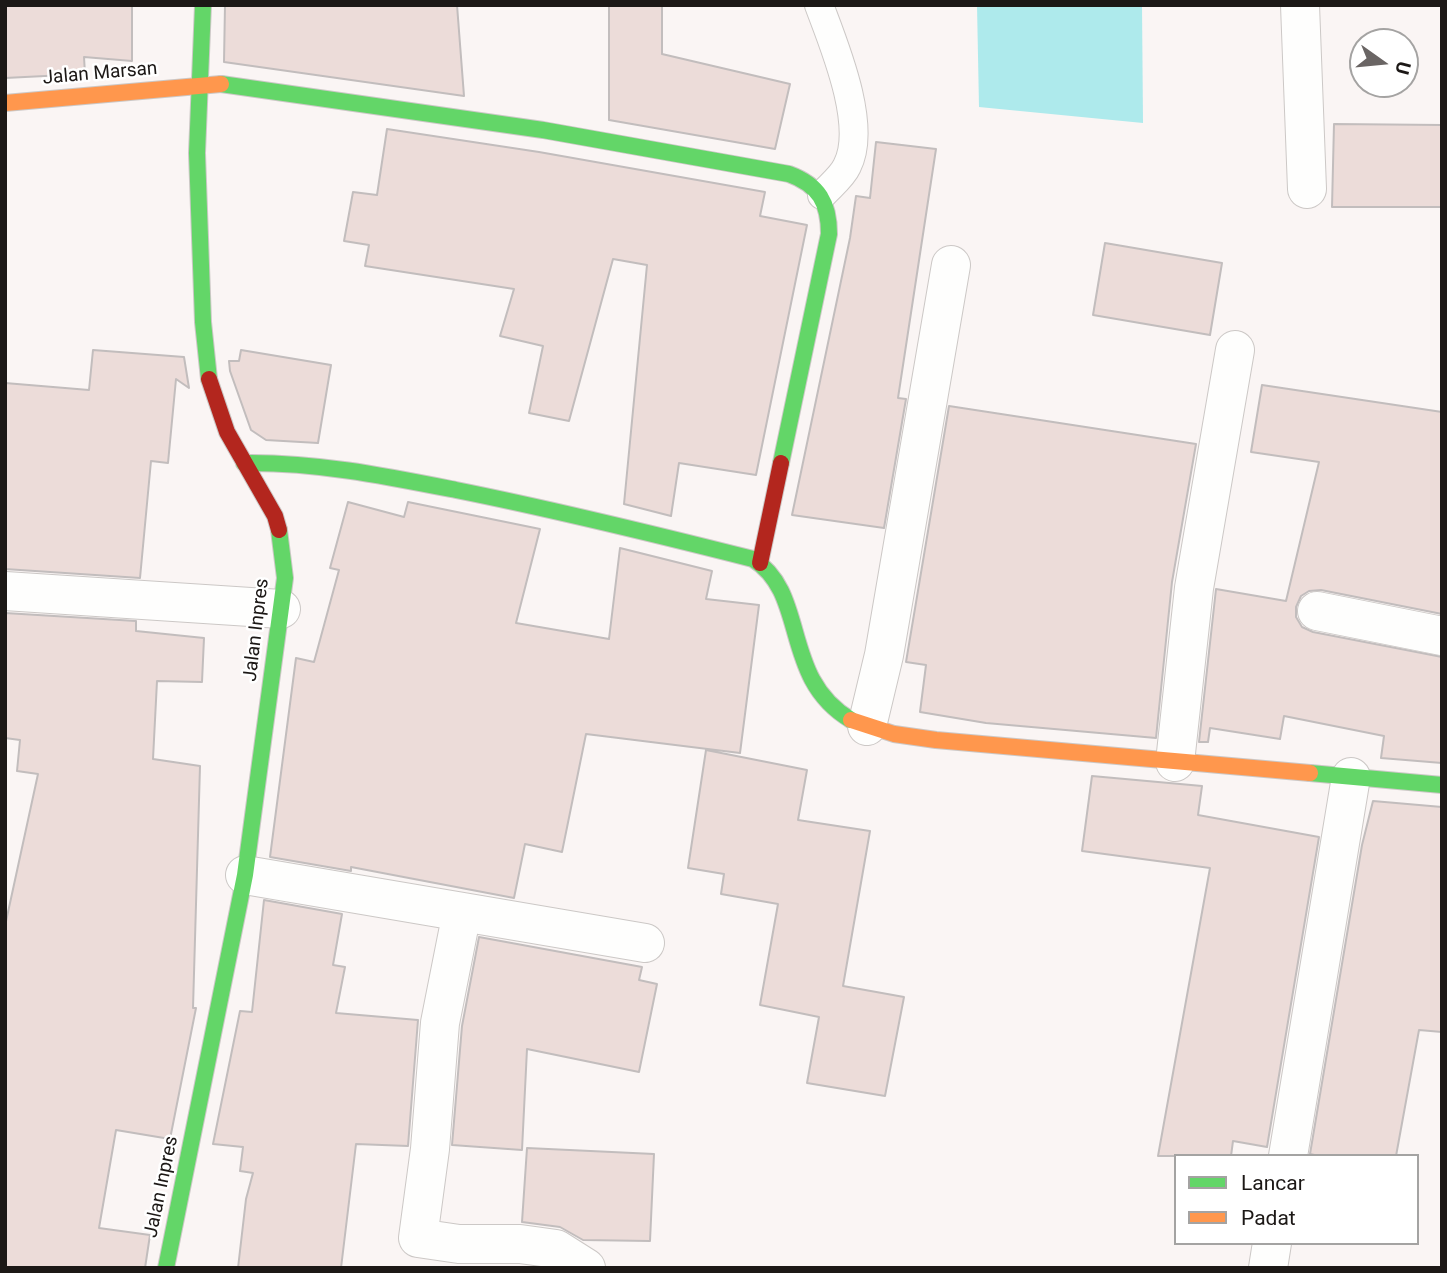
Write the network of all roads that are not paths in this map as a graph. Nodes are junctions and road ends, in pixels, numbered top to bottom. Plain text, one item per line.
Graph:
1 (203, 5) edge
2 (819, 5) edge
3 (1300, 5) edge
4 (198, 85) junction
5 (5, 103) edge
6 (1307, 189) dead end
7 (822, 195) junction
8 (951, 265) dead end
9 (1235, 350) dead end
10 (244, 463) junction
11 (760, 563) junction
12 (5, 591) edge
13 (281, 609) junction
14 (1317, 611) dead end
15 (1442, 636) edge
16 (867, 726) junction
17 (1175, 762) junction
18 (1351, 777) junction
19 (1442, 785) edge
20 (245, 875) junction
21 (462, 912) junction
22 (645, 943) dead end
23 (1287, 1154) edge
24 (1272, 1245) edge
25 (166, 1268) edge
26 (586, 1268) edge
27 (1268, 1268) edge

1 - 4 street, Jalan Inpres
2 - 7 lane
3 - 6 street
4 - 5 street, Jalan Marsan
4 - 7 street, Jalan Marsan
4 - 10 street, Jalan Inpres
7 - 11 street
8 - 16 street
9 - 17 street
10 - 11 street
10 - 13 street, Jalan Inpres
11 - 16 street
12 - 13 street
13 - 20 street, Jalan Inpres
14 - 15 street
16 - 17 street
17 - 18 street
18 - 19 street
18 - 23 street
20 - 21 street
20 - 25 street, Jalan Inpres
21 - 22 street
21 - 26 street
24 - 27 street

